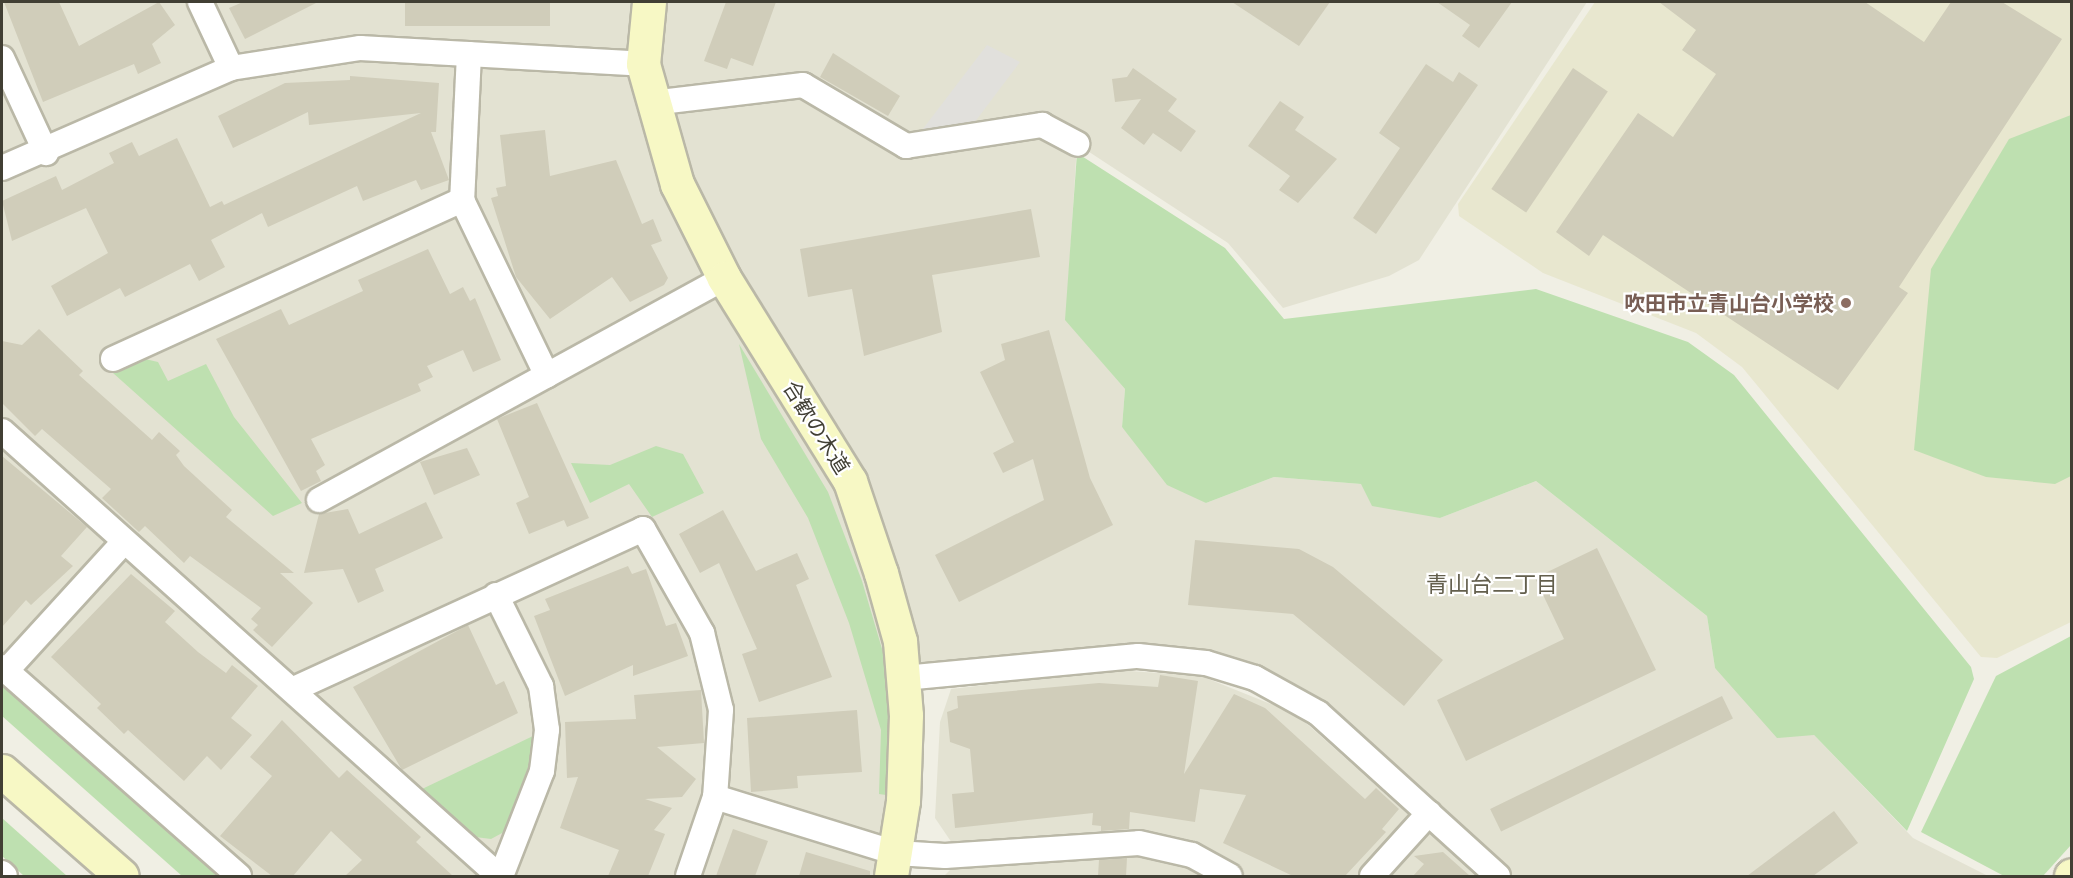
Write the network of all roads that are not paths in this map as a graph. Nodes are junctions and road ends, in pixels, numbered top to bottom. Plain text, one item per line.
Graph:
1 (200, 2) edge
2 (650, 2) edge
3 (470, 54) junction
4 (2, 58) edge
5 (643, 64) junction
6 (231, 68) junction
7 (652, 103) junction
8 (1077, 144) dead end
9 (46, 153) junction
10 (2, 168) edge
11 (462, 200) junction
12 (724, 278) junction
13 (113, 359) dead end
14 (547, 376) junction
15 (2, 431) edge
16 (319, 500) dead end
17 (123, 543) junction
18 (496, 595) junction
19 (4, 670) edge
20 (904, 678) junction
21 (294, 689) junction
22 (2, 771) edge
23 (715, 797) junction
24 (1429, 813) junction
25 (894, 865) edge
26 (2, 873) edge
27 (5, 876) edge
28 (122, 876) edge
29 (239, 876) edge
30 (500, 876) edge
31 (688, 876) edge
32 (1230, 876) edge
33 (1372, 876) edge
34 (1498, 876) edge

1 - 6 street
2 - 5 street, 合歓の木道
3 - 5 street
3 - 6 street
3 - 11 street
4 - 9 street
5 - 7 street, 合歓の木道
6 - 9 street
7 - 8 street
7 - 12 street, 合歓の木道
9 - 10 street
11 - 13 street
11 - 14 street
12 - 14 street
12 - 20 street, 合歓の木道
14 - 16 street
15 - 17 street
17 - 19 street
17 - 21 street
18 - 21 street
18 - 23 street
18 - 30 street
19 - 29 street
20 - 24 street
20 - 25 street, 合歓の木道
21 - 30 street
22 - 28 street
23 - 25 street
23 - 31 street
24 - 33 street
24 - 34 street
25 - 32 street
26 - 27 street

